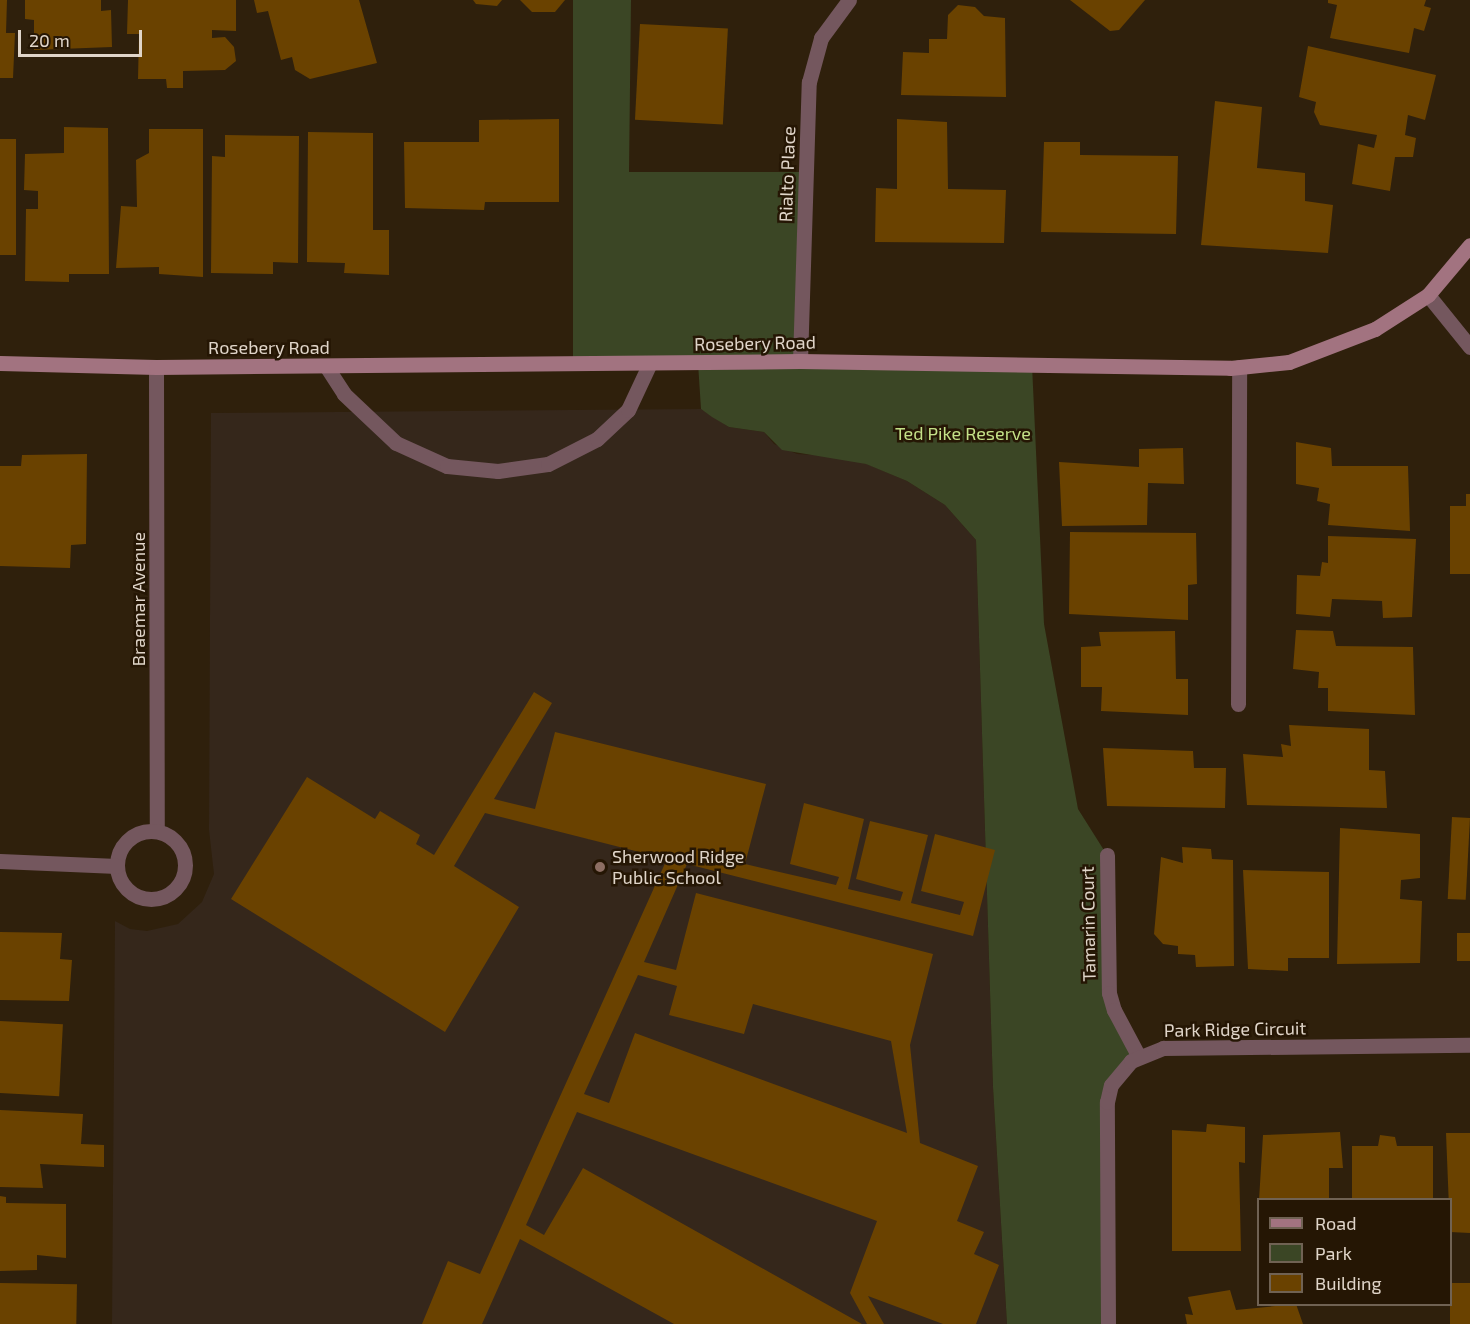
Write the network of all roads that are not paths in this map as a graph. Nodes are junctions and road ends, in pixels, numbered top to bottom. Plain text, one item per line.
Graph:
1 (849, 0) edge
2 (1470, 245) edge
3 (1428, 295) junction
4 (1470, 347) edge
5 (800, 361) junction
6 (0, 363) edge
7 (650, 363) junction
8 (326, 366) junction
9 (156, 367) junction
10 (1239, 367) junction
11 (1238, 704) dead end
12 (157, 831) junction
13 (1107, 855) dead end
14 (0, 861) edge
15 (117, 866) junction
16 (1470, 1046) edge
17 (1139, 1057) junction
18 (1108, 1324) edge

1 - 5 street, Rialto Place
2 - 3 street, Rosebery Road
3 - 4 street
3 - 10 street, Rosebery Road
5 - 7 street, Rosebery Road
5 - 10 street, Rosebery Road
6 - 9 street, Rosebery Road
7 - 8 street, Rosebery Road
7 - 8 street
8 - 9 street, Rosebery Road
9 - 12 street, Braemar Avenue
10 - 11 street
12 - 15 street
12 - 15 street
13 - 17 street, Tamarin Court
14 - 15 street
16 - 17 street, Park Ridge Circuit
17 - 18 street, Park Ridge Circuit

